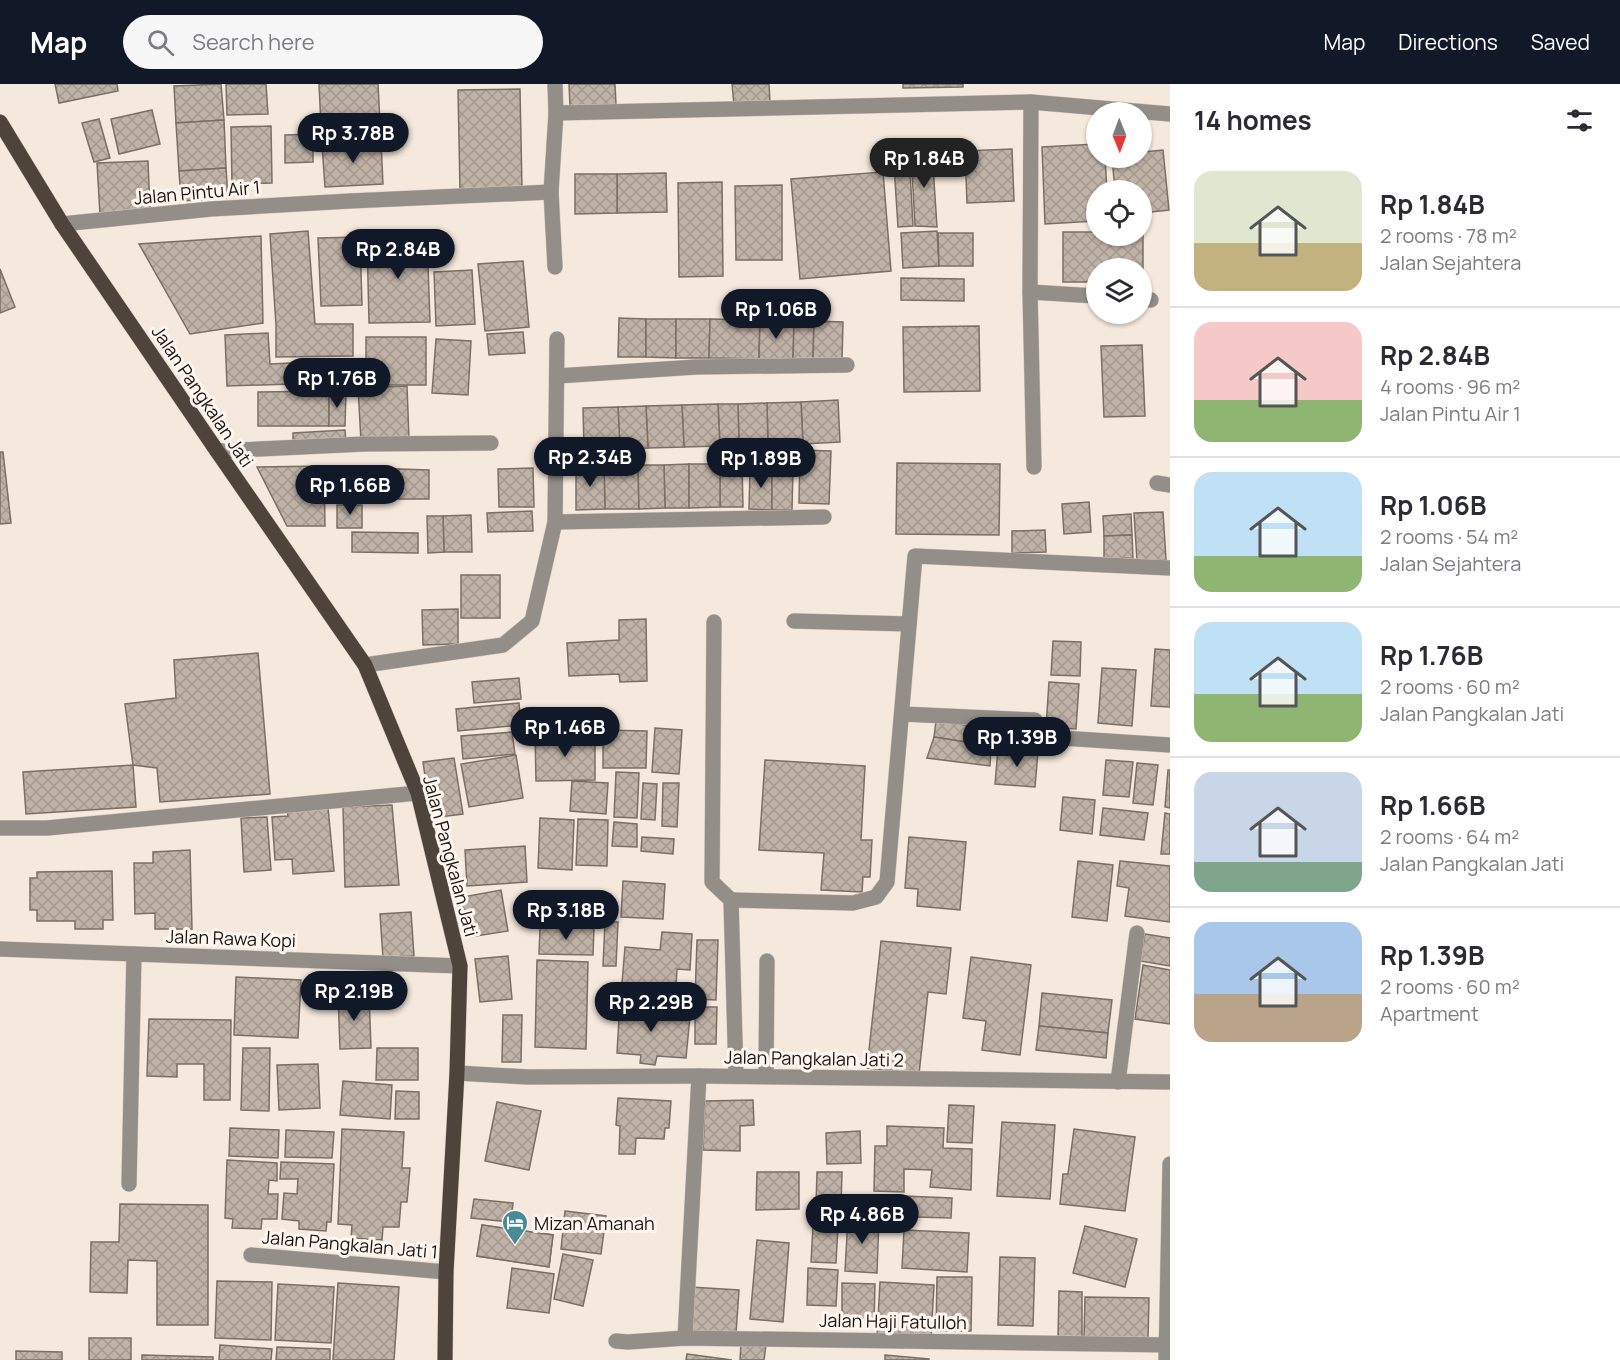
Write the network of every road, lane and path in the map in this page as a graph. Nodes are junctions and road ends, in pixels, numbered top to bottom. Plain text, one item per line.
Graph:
1 (555, 84) edge
2 (1031, 102) junction
3 (556, 113) junction
4 (1170, 114) edge
5 (0, 122) edge
6 (551, 192) junction
7 (62, 224) junction
8 (555, 267) dead end
9 (1030, 292) junction
10 (1086, 295) edge
11 (557, 339) dead end
12 (847, 365) dead end
13 (557, 376) junction
14 (490, 443) dead end
15 (217, 451) junction
16 (1034, 467) dead end
17 (824, 517) dead end
18 (555, 522) junction
19 (1170, 568) edge
20 (794, 621) dead end
21 (714, 622) dead end
22 (909, 624) junction
23 (366, 665) junction
24 (902, 714) junction
25 (1035, 720) dead end
26 (1046, 737) dead end
27 (1170, 745) edge
28 (418, 793) junction
29 (0, 828) edge
30 (731, 900) junction
31 (1137, 933) dead end
32 (0, 948) edge
33 (134, 954) junction
34 (767, 961) dead end
35 (460, 966) junction
36 (457, 1073) junction
37 (699, 1076) junction
38 (736, 1076) junction
39 (766, 1077) junction
40 (1118, 1082) junction
41 (1170, 1082) edge
42 (1170, 1164) edge
43 (129, 1184) dead end
44 (1170, 1189) edge
45 (251, 1256) dead end
46 (446, 1272) junction
47 (1169, 1280) edge
48 (685, 1338) junction
49 (616, 1341) dead end
50 (1167, 1350) edge
51 (445, 1360) edge

1 - 3 street
2 - 3 street
2 - 4 street
2 - 9 street
3 - 6 street
5 - 7 main road, Jalan Pangkalan Jati
6 - 7 street, Jalan Pintu Air 1
6 - 8 street
7 - 15 main road, Jalan Pangkalan Jati
9 - 10 street
9 - 16 street
11 - 13 street
12 - 13 street
13 - 18 street
14 - 15 street
15 - 23 main road, Jalan Pangkalan Jati
17 - 18 street
18 - 23 street
19 - 22 street
20 - 22 street
21 - 30 street
22 - 24 street
23 - 28 main road, Jalan Pangkalan Jati
24 - 25 street
24 - 30 street
26 - 27 street
28 - 29 street
28 - 35 main road, Jalan Pangkalan Jati
30 - 38 street
31 - 40 street
32 - 33 street, Jalan Rawa Kopi
33 - 35 street, Jalan Rawa Kopi
33 - 43 street
34 - 39 street
35 - 36 main road, Jalan Pangkalan Jati
36 - 37 street, Jalan Pangkalan Jati 2
36 - 46 main road, Jalan Pangkalan Jati
37 - 38 street, Jalan Pangkalan Jati 2
37 - 48 street
38 - 39 street, Jalan Pangkalan Jati 2
39 - 40 street, Jalan Pangkalan Jati 2
40 - 41 street, Jalan Pangkalan Jati 2
42 - 44 street
44 - 47 street
45 - 46 street, Jalan Pangkalan Jati 1
46 - 51 main road, Jalan Pangkalan Jati
47 - 50 street
48 - 49 street, Jalan Haji Fatulloh
48 - 50 street, Jalan Haji Fatulloh

